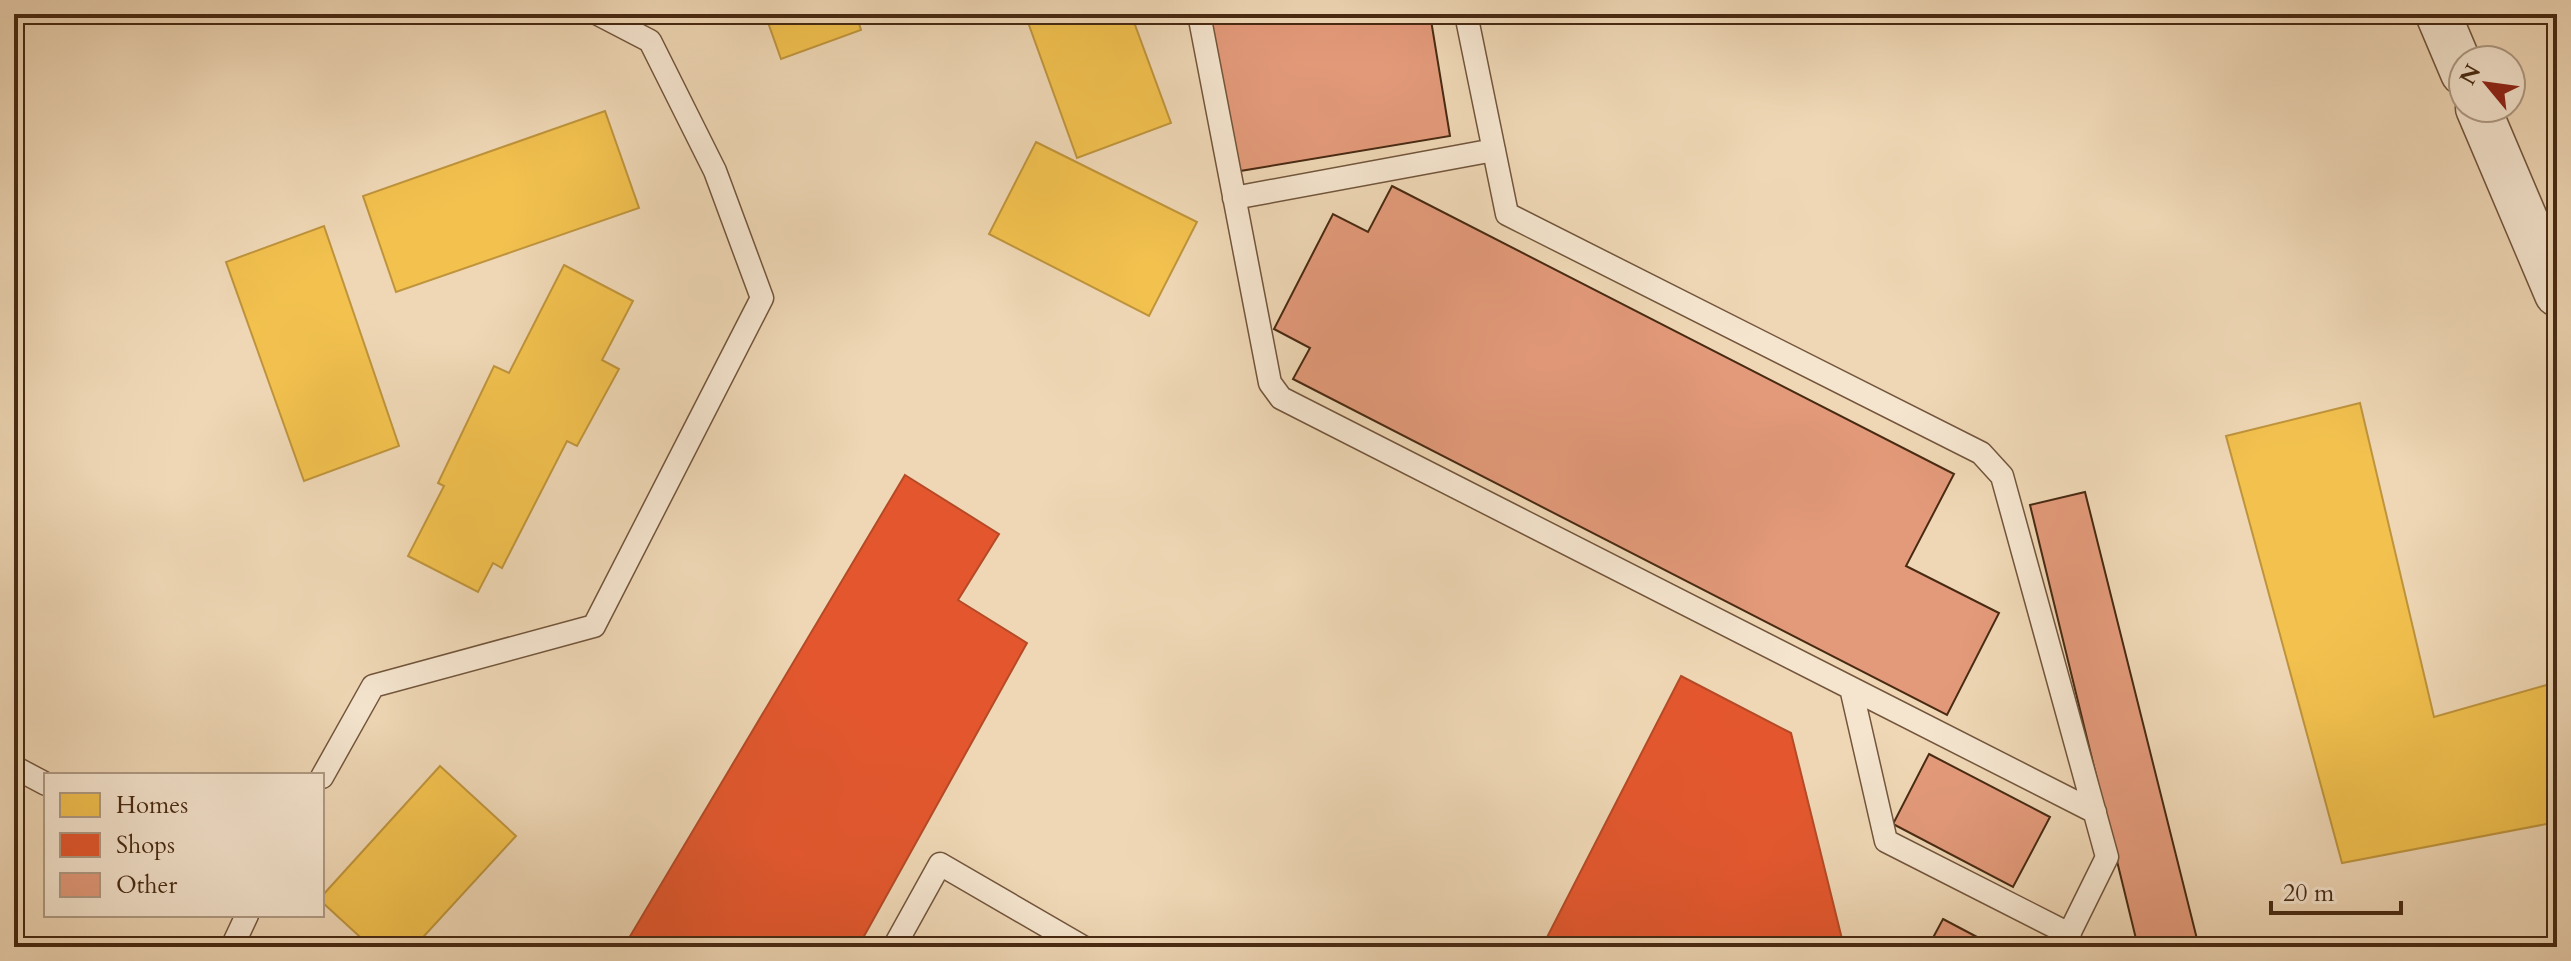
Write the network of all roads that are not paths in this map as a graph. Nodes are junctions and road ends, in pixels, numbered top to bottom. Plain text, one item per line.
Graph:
1 (598, 14) edge
2 (1199, 14) edge
3 (1466, 14) edge
4 (2438, 14) edge
5 (2451, 44) edge
6 (2485, 124) edge
7 (1494, 150) junction
8 (1234, 198) junction
9 (2556, 292) edge
10 (1851, 688) junction
11 (14, 767) edge
12 (324, 773) edge
13 (44, 783) edge
14 (2095, 812) junction
15 (246, 917) edge
16 (2070, 941) edge
17 (232, 947) edge
18 (894, 947) edge
19 (1083, 947) edge

1 - 12 lane
2 - 8 lane
3 - 7 lane
4 - 5 street
6 - 9 street
7 - 8 lane
7 - 14 lane
8 - 10 lane
10 - 14 lane
10 - 16 lane
11 - 13 lane
14 - 16 lane
15 - 17 lane
18 - 19 lane

